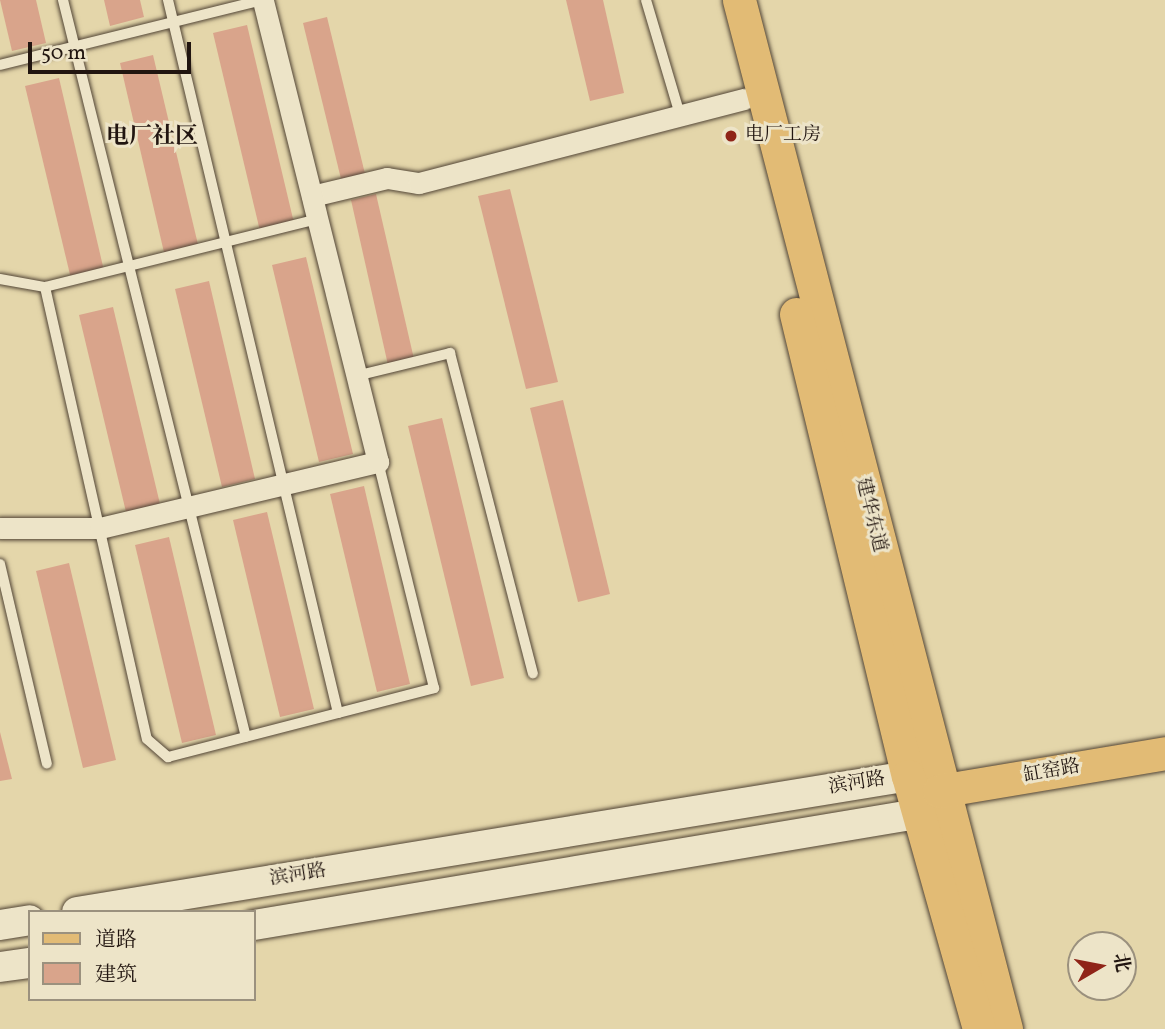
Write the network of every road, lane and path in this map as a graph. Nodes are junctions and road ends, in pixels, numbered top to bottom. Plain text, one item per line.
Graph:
1 (63, 0) edge
2 (168, 0) edge
3 (263, 0) edge
4 (646, 0) edge
5 (715, 0) edge
6 (739, 0) edge
7 (173, 22) junction
8 (75, 47) junction
9 (0, 65) edge
10 (744, 99) junction
11 (680, 116) junction
12 (312, 196) junction
13 (318, 219) junction
14 (226, 243) junction
15 (129, 266) junction
16 (0, 279) edge
17 (45, 287) junction
18 (356, 376) junction
19 (378, 461) junction
20 (283, 484) junction
21 (188, 506) junction
22 (0, 528) edge
23 (100, 528) junction
24 (0, 564) edge
25 (533, 673) dead end
26 (338, 713) junction
27 (246, 737) junction
28 (1165, 753) edge
29 (47, 764) dead end
30 (908, 776) junction
31 (929, 802) junction
32 (88, 910) edge
33 (28, 920) edge
34 (0, 925) edge
35 (256, 925) edge
36 (28, 963) edge
37 (0, 967) edge
38 (979, 1029) edge
39 (1006, 1029) edge

1 - 8 lane
2 - 7 lane
3 - 7 lane
3 - 12 street
4 - 11 lane
5 - 10 main road, 建华东道
6 - 31 main road, 建华东道
7 - 8 lane
7 - 14 lane
8 - 9 lane
8 - 15 lane
10 - 11 street
10 - 30 main road, 建华东道
11 - 12 street
12 - 13 street
13 - 14 lane
13 - 18 street
14 - 15 lane
14 - 20 lane
15 - 17 lane
15 - 21 lane
16 - 17 lane
17 - 23 lane
18 - 19 street
18 - 25 lane
19 - 20 street
19 - 26 lane
20 - 21 street
20 - 26 lane
21 - 23 street
21 - 27 lane
22 - 23 street
23 - 27 lane
24 - 29 lane
26 - 27 lane
28 - 31 main road, 缸窑路
30 - 31 main road, 建华东道
30 - 32 main road, 滨河路
31 - 35 main road, 滨河路
31 - 38 main road, 建华东道
31 - 39 main road, 建华东道
33 - 34 main road
36 - 37 main road

